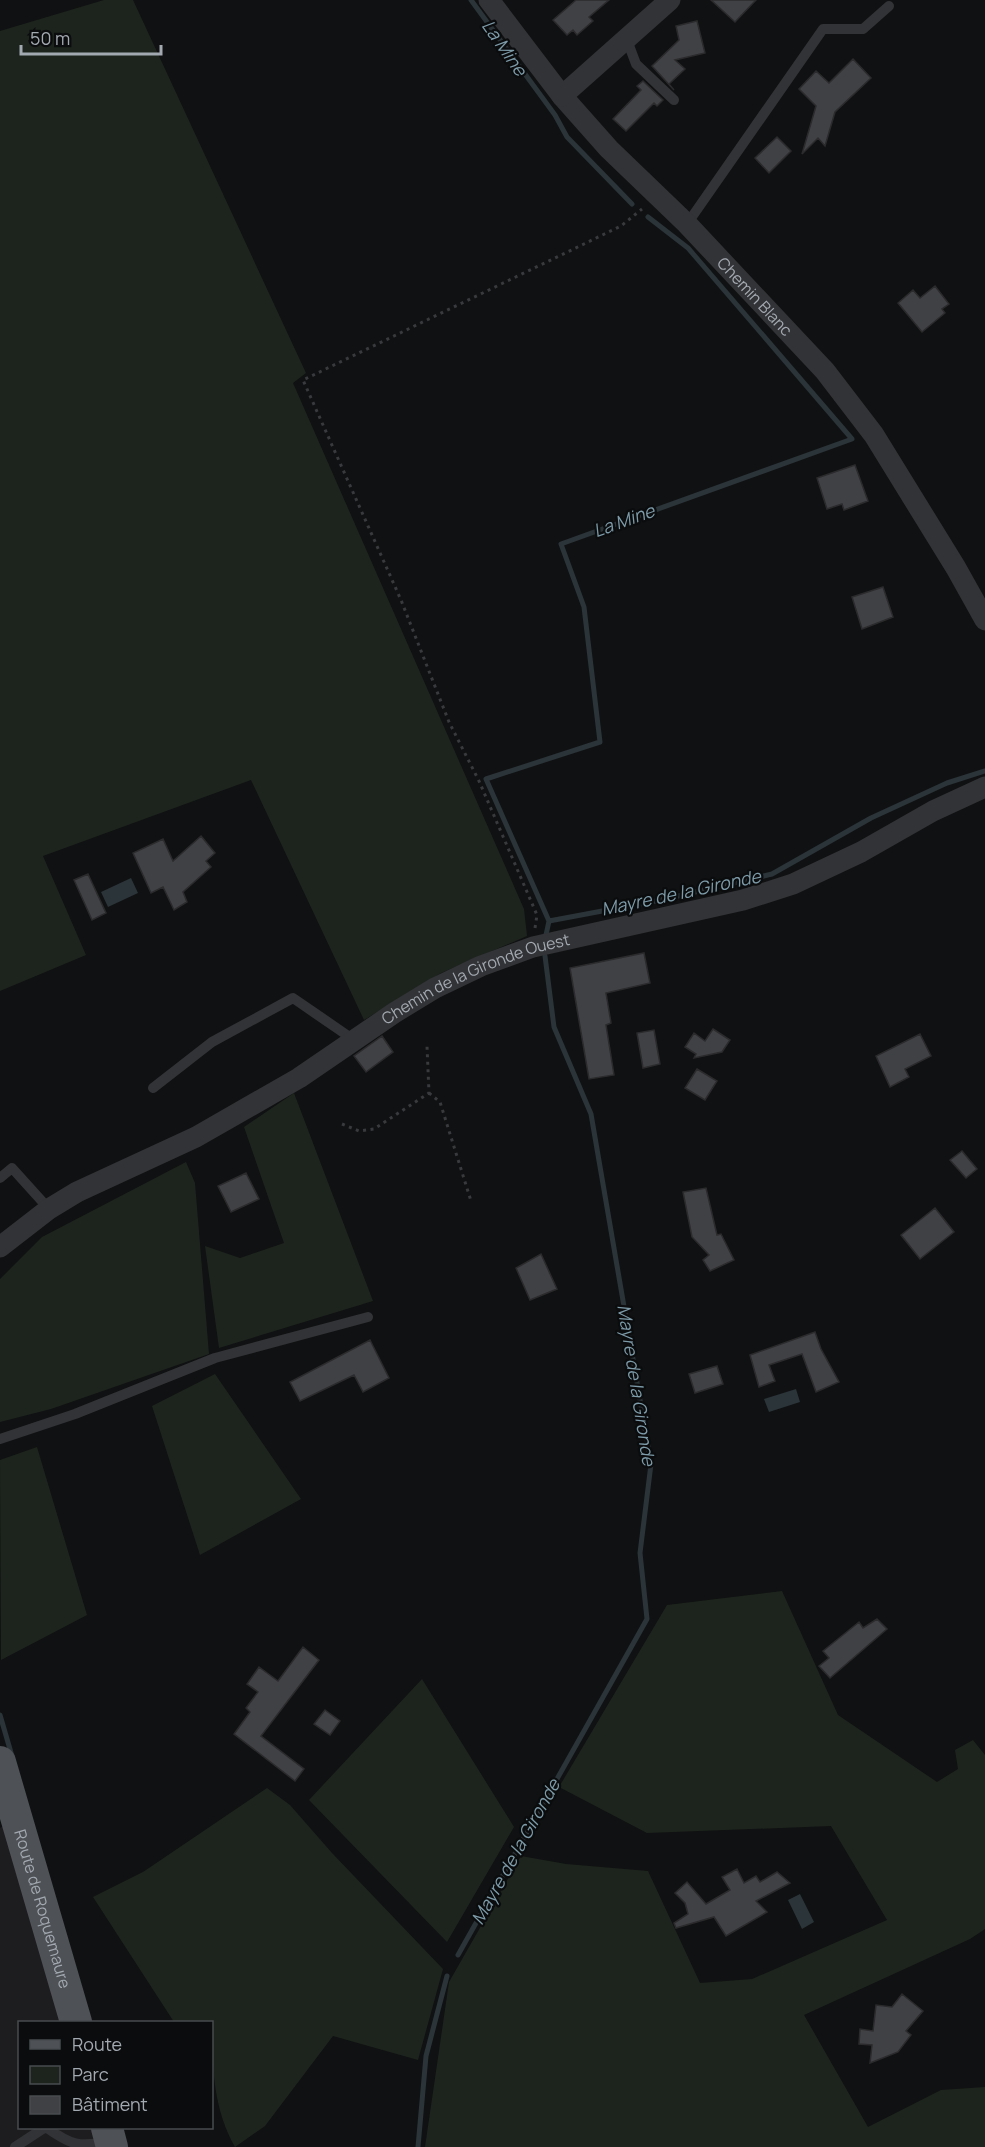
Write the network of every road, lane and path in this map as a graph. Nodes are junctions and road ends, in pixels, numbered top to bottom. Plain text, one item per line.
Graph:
1 (489, 0) edge
2 (669, 0) edge
3 (889, 6) dead end
4 (627, 40) junction
5 (562, 96) junction
6 (674, 100) dead end
7 (657, 196) junction
8 (687, 224) junction
9 (985, 620) edge
10 (985, 788) edge
11 (533, 947) junction
12 (354, 1040) junction
13 (426, 1046) dead end
14 (153, 1088) dead end
15 (429, 1093) junction
16 (342, 1124) dead end
17 (0, 1178) edge
18 (471, 1201) dead end
19 (49, 1209) junction
20 (0, 1247) edge
21 (368, 1317) dead end
22 (0, 1439) edge
23 (0, 1762) edge
24 (7, 1810) edge
25 (76, 2021) edge
26 (43, 2129) edge
27 (49, 2129) edge
28 (110, 2138) edge
29 (15, 2147) edge

1 - 5 street, Chemin Blanc
2 - 4 street
3 - 8 lane
4 - 5 street
4 - 6 lane
5 - 7 street, Chemin Blanc
7 - 8 street, Chemin Blanc
7 - 11 path
8 - 9 street, Chemin Blanc
10 - 11 street, Chemin de la Gironde Ouest
11 - 12 street, Chemin de la Gironde Ouest
12 - 14 lane
12 - 19 street, Chemin de la Gironde Ouest
13 - 15 path
15 - 16 path
15 - 18 path
17 - 19 lane
19 - 20 street, Chemin de la Gironde Ouest
21 - 22 lane
23 - 24 main road, Route de Roquemaure
24 - 25 main road, Route de Roquemaure
26 - 29 lane
27 - 28 lane

